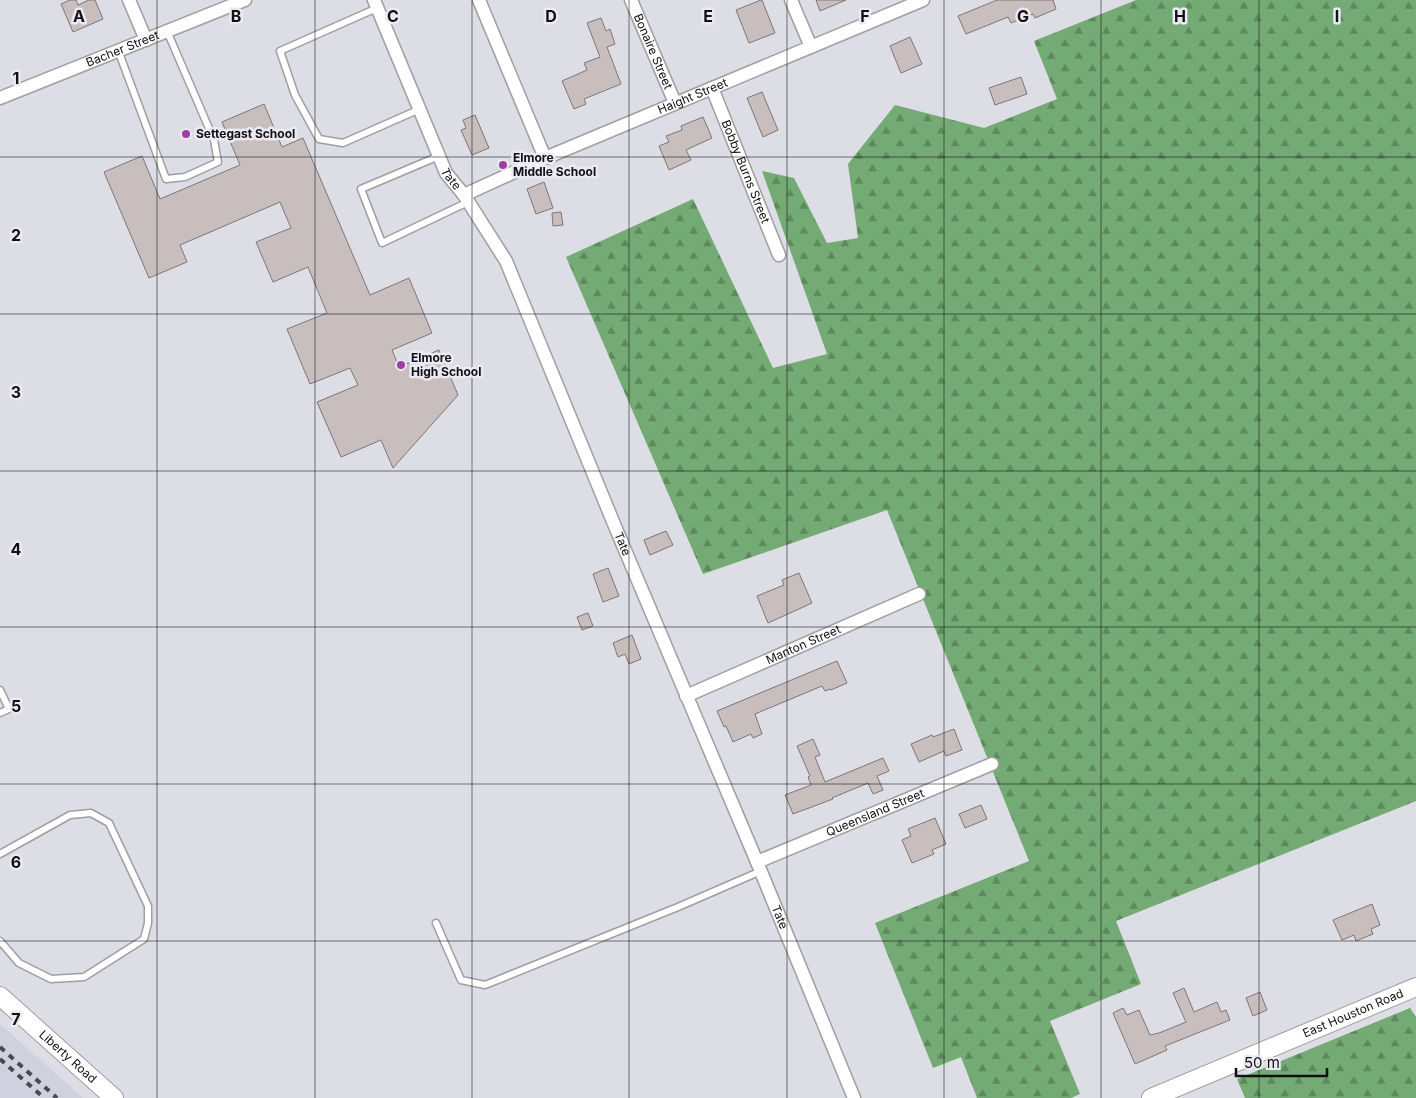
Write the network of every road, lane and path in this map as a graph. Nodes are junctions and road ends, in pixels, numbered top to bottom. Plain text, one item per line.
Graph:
1 (129, 0) edge
2 (246, 0) edge
3 (479, 0) edge
4 (631, 0) edge
5 (791, 0) edge
6 (923, 0) edge
7 (376, 4) edge
8 (167, 31) junction
9 (146, 40) junction
10 (810, 47) junction
11 (118, 50) junction
12 (712, 88) junction
13 (0, 98) edge
14 (675, 103) junction
15 (420, 109) junction
16 (440, 156) junction
17 (545, 158) junction
18 (466, 198) junction
19 (780, 255) dead end
20 (919, 594) dead end
21 (0, 690) edge
22 (686, 696) junction
23 (0, 713) edge
24 (992, 764) dead end
25 (0, 854) edge
26 (759, 867) junction
27 (436, 923) dead end
28 (0, 941) edge
29 (1416, 987) edge
30 (0, 996) edge
31 (114, 1098) edge
32 (854, 1098) edge
33 (1151, 1098) edge

1 - 9 street
2 - 8 street, Bacher Street
3 - 17 street
4 - 14 street, Bonaire Street
5 - 10 street
6 - 10 street, Haight Street
7 - 15 street, Tate
7 - 15 lane
8 - 9 street, Bacher Street
8 - 11 lane
9 - 11 street, Bacher Street
10 - 12 street, Haight Street
11 - 13 street, Bacher Street
12 - 14 street, Haight Street
12 - 19 street, Bobby Burns Street
14 - 17 street, Haight Street
15 - 16 street, Tate
16 - 18 street, Tate
16 - 18 lane
17 - 18 street, Haight Street
18 - 22 street, Tate
20 - 22 street, Manton Street
21 - 23 lane
22 - 26 street, Tate
24 - 26 street, Queensland Street
25 - 28 lane
26 - 27 lane
26 - 32 street, Tate
29 - 33 street, East Houston Road
30 - 31 street, Liberty Road

